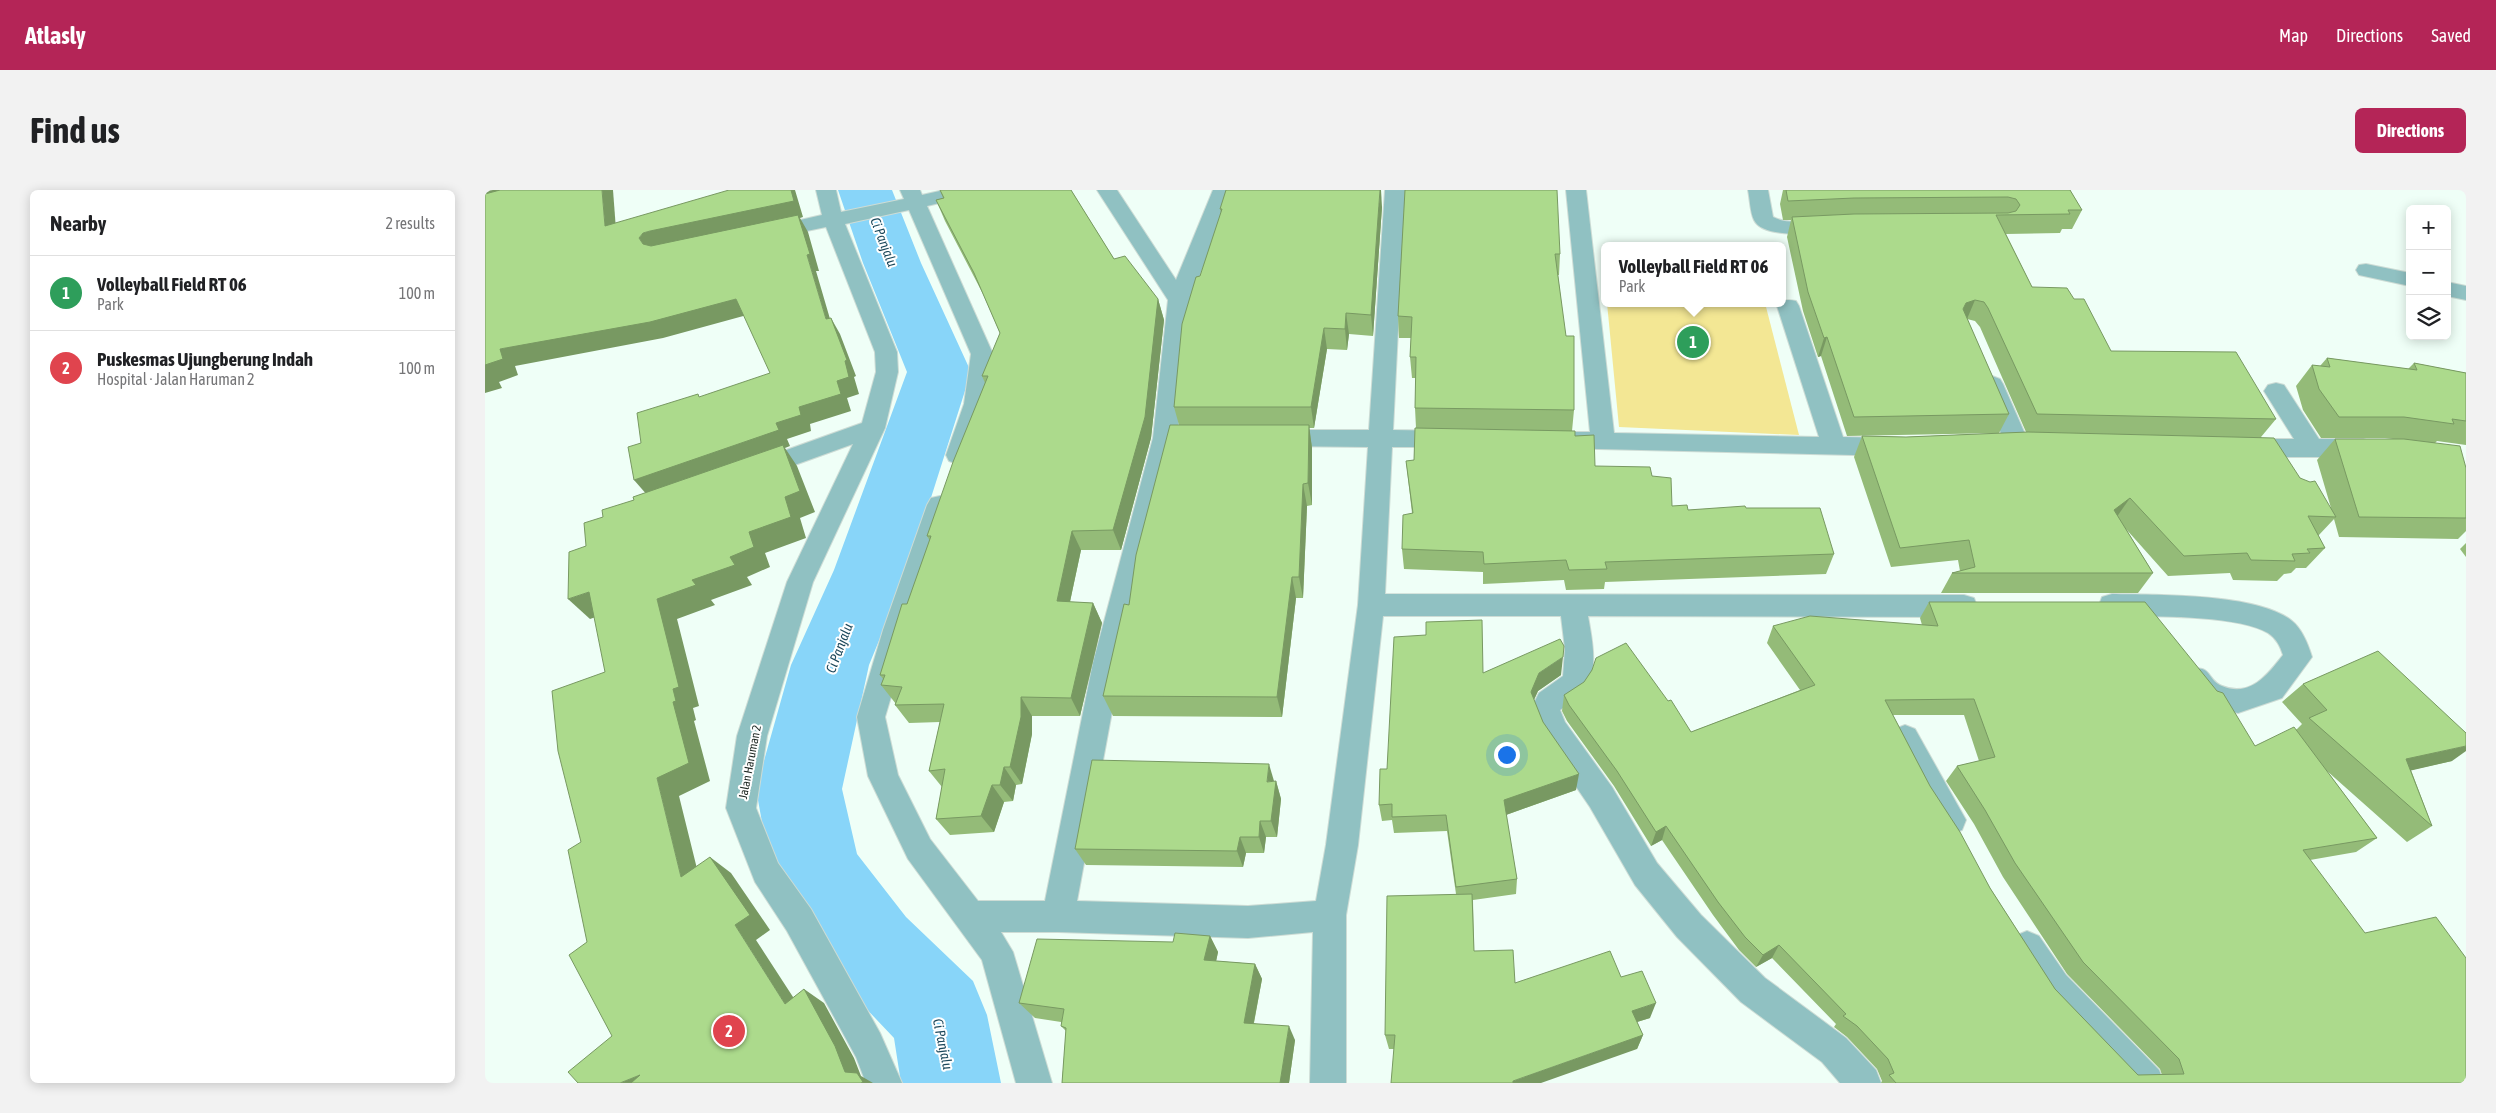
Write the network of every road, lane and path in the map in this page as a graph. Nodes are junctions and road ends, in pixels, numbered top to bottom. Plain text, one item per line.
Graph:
1 (826, 190) edge
2 (970, 190) edge
3 (1107, 190) edge
4 (1223, 190) edge
5 (1395, 190) edge
6 (1576, 190) edge
7 (1758, 190) edge
8 (907, 200) edge
9 (843, 218) junction
10 (1848, 224) edge
11 (748, 237) edge
12 (2366, 270) dead end
13 (2406, 279) edge
14 (2451, 290) edge
15 (2466, 293) edge
16 (1179, 300) junction
17 (1788, 306) dead end
18 (1982, 363) edge
19 (2276, 391) dead end
20 (873, 428) junction
21 (1165, 438) junction
22 (1224, 438) edge
23 (1253, 438) edge
24 (1382, 438) junction
25 (1470, 439) edge
26 (1537, 440) edge
27 (1603, 441) junction
28 (1987, 444) edge
29 (1834, 445) junction
30 (1917, 446) edge
31 (2216, 448) edge
32 (2312, 448) junction
33 (2385, 448) edge
34 (2266, 449) junction
35 (2280, 470) edge
36 (733, 478) edge
37 (1371, 605) junction
38 (1573, 606) junction
39 (1992, 606) edge
40 (2089, 606) edge
41 (2139, 606) junction
42 (2162, 635) edge
43 (2179, 657) edge
44 (1903, 735) edge
45 (1965, 843) edge
46 (1330, 914) junction
47 (1058, 916) junction
48 (970, 917) junction
49 (2010, 920) edge
50 (883, 1083) edge
51 (1034, 1083) edge
52 (1328, 1083) edge
53 (1863, 1083) edge
54 (2145, 1083) edge

1 - 9 street, Jalan Haruman 2
2 - 8 street
3 - 16 street
4 - 16 street
5 - 24 street
6 - 27 street
7 - 10 street
8 - 9 street
8 - 48 street
9 - 11 street
9 - 20 street, Jalan Haruman 2
12 - 13 street
14 - 15 street
16 - 21 street
17 - 29 street
18 - 28 street
19 - 32 street
20 - 36 street
20 - 50 street, Jalan Haruman 2
21 - 22 street
21 - 47 street
23 - 24 street
24 - 25 street
24 - 37 street
26 - 27 street
27 - 29 street
29 - 30 street
31 - 34 street
32 - 33 street
32 - 34 street
34 - 35 street
37 - 38 street
37 - 46 street
38 - 39 street
38 - 53 street
40 - 41 street
41 - 42 street
41 - 43 street
44 - 45 street
46 - 47 street
46 - 52 street
47 - 48 street
48 - 51 street
49 - 54 street

